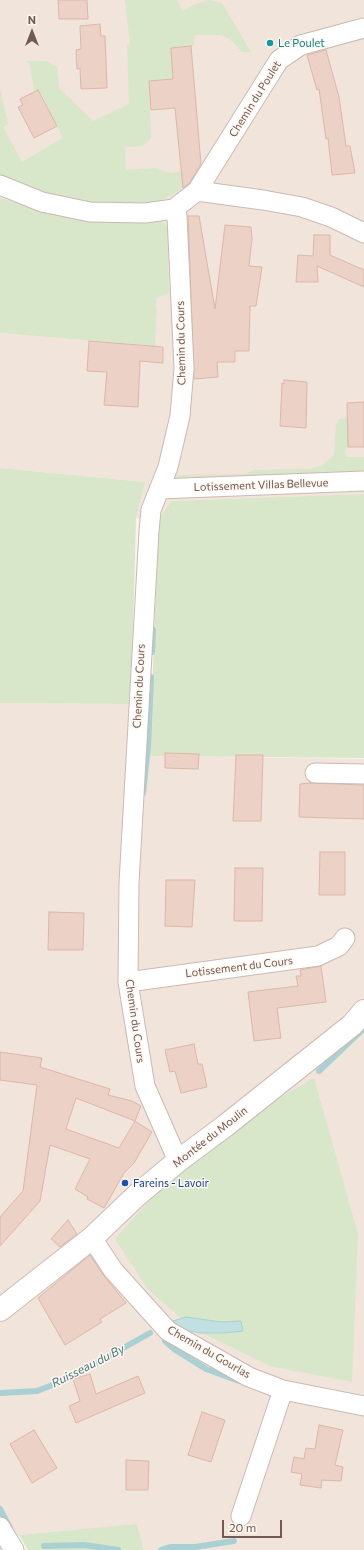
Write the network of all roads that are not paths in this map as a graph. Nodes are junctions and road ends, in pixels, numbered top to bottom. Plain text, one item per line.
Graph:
1 (364, 28) edge
2 (0, 185) edge
3 (197, 192) junction
4 (174, 209) junction
5 (364, 233) edge
6 (364, 481) edge
7 (159, 489) junction
8 (314, 773) dead end
9 (364, 774) edge
10 (345, 938) dead end
11 (128, 982) junction
12 (364, 1011) edge
13 (178, 1161) junction
14 (92, 1238) junction
15 (0, 1310) edge
16 (283, 1390) junction
17 (364, 1406) edge
18 (241, 1516) dead end
19 (0, 1528) edge
20 (14, 1550) edge

1 - 3 street, Chemin du Poulet
2 - 4 street
3 - 4 street, Chemin du Poulet
3 - 5 street
4 - 7 street, Chemin du Cours
6 - 7 street, Lotissement Villas Bellevue
7 - 11 street, Chemin du Cours
8 - 9 street
10 - 11 street, Lotissement du Cours
11 - 13 street, Chemin du Cours
12 - 13 street, Montée du Moulin
13 - 14 street, Montée du Moulin
14 - 15 street, Montée du Moulin
14 - 16 street, Chemin du Gourlas
16 - 17 street, Chemin du Gourlas
16 - 18 street
19 - 20 street

